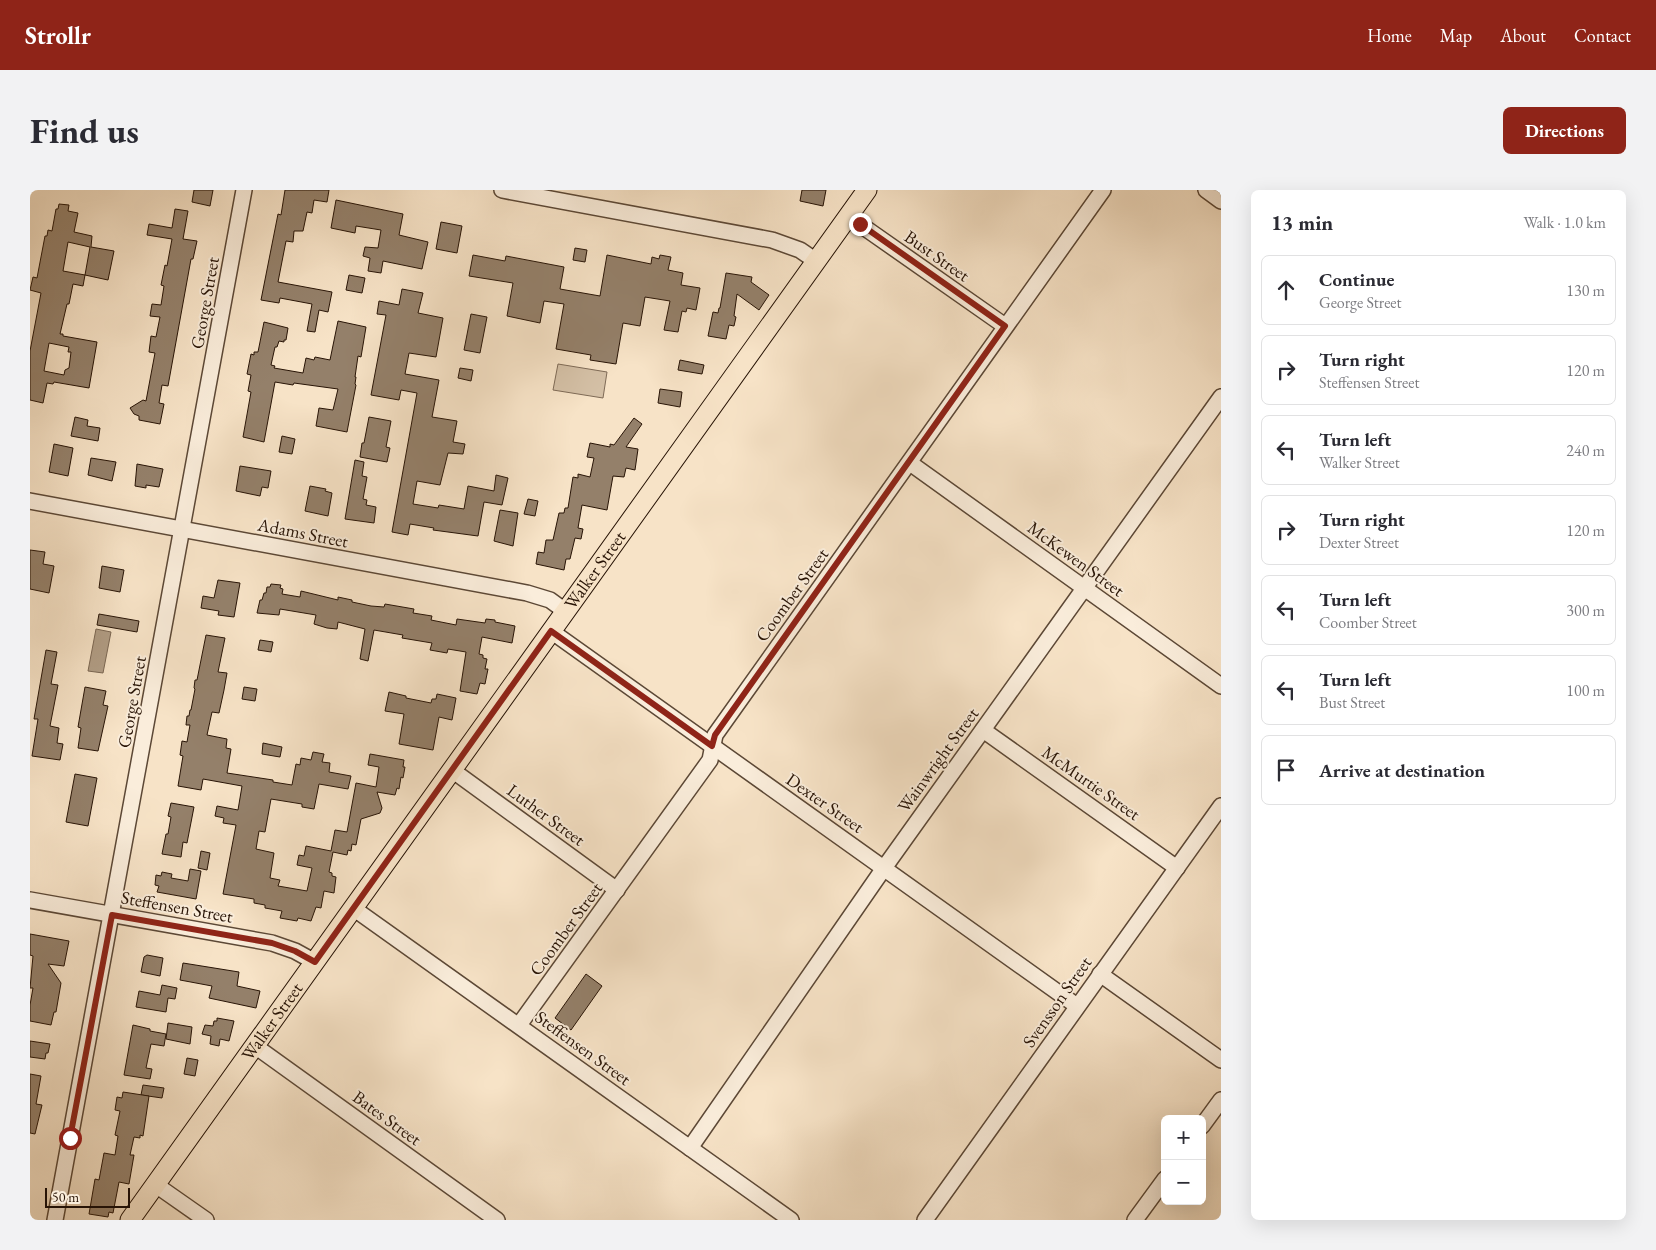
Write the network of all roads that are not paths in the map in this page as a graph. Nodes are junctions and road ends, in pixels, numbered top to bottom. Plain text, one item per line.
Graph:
1 (244, 190) edge
2 (502, 190) edge
3 (867, 190) edge
4 (1102, 190) edge
5 (1206, 190) edge
6 (1221, 200) edge
7 (848, 216) junction
8 (816, 261) junction
9 (1005, 326) junction
10 (1221, 397) edge
11 (910, 463) junction
12 (30, 501) edge
13 (182, 529) junction
14 (1084, 588) junction
15 (565, 611) junction
16 (551, 631) junction
17 (1221, 686) edge
18 (983, 730) junction
19 (712, 746) junction
20 (452, 770) junction
21 (1221, 806) edge
22 (884, 868) junction
23 (1176, 868) junction
24 (617, 890) junction
25 (30, 900) edge
26 (353, 908) junction
27 (112, 915) junction
28 (315, 962) junction
29 (1100, 974) junction
30 (1077, 1006) junction
31 (519, 1025) junction
32 (255, 1046) junction
33 (1221, 1060) edge
34 (1221, 1100) edge
35 (1206, 1121) edge
36 (690, 1148) junction
37 (156, 1185) junction
38 (1161, 1185) edge
39 (55, 1220) edge
40 (130, 1220) edge
41 (206, 1220) edge
42 (497, 1220) edge
43 (791, 1220) edge
44 (925, 1220) edge
45 (1136, 1220) edge

1 - 13 street, George Street
2 - 8 street
3 - 7 main road, Walker Street
4 - 9 street, Coomber Street
5 - 6 street
7 - 8 main road, Walker Street
7 - 9 street, Bust Street
8 - 15 main road, Walker Street
9 - 11 street, Coomber Street
10 - 14 street, Wainwright Street
11 - 14 street, McKewen Street
11 - 19 street, Coomber Street
12 - 13 street, Adams Street
13 - 15 street, Adams Street
13 - 27 street, George Street
14 - 17 street, McKewen Street
14 - 18 street, Wainwright Street
15 - 16 main road, Walker Street
16 - 19 street, Dexter Street
16 - 20 main road, Walker Street
18 - 22 street, Wainwright Street
18 - 23 street, McMurtie Street
19 - 22 street, Dexter Street
19 - 24 street, Coomber Street
20 - 24 street, Luther Street
20 - 26 main road, Walker Street
21 - 23 street, Svensson Street
22 - 30 street, Dexter Street
22 - 36 street, Wainwright Street
23 - 29 street, Svensson Street
24 - 31 street, Coomber Street
25 - 27 street, Steffensen Street
26 - 28 main road, Walker Street
26 - 31 street, Steffensen Street
27 - 28 street, Steffensen Street
27 - 39 street, George Street
28 - 32 main road, Walker Street
29 - 30 street, Svensson Street
29 - 33 street
30 - 44 street, Svensson Street
31 - 36 street, Steffensen Street
32 - 37 main road, Walker Street
32 - 42 street, Bates Street
34 - 35 street
36 - 43 street, Steffensen Street
37 - 40 main road, Walker Street
37 - 41 street
38 - 45 street

